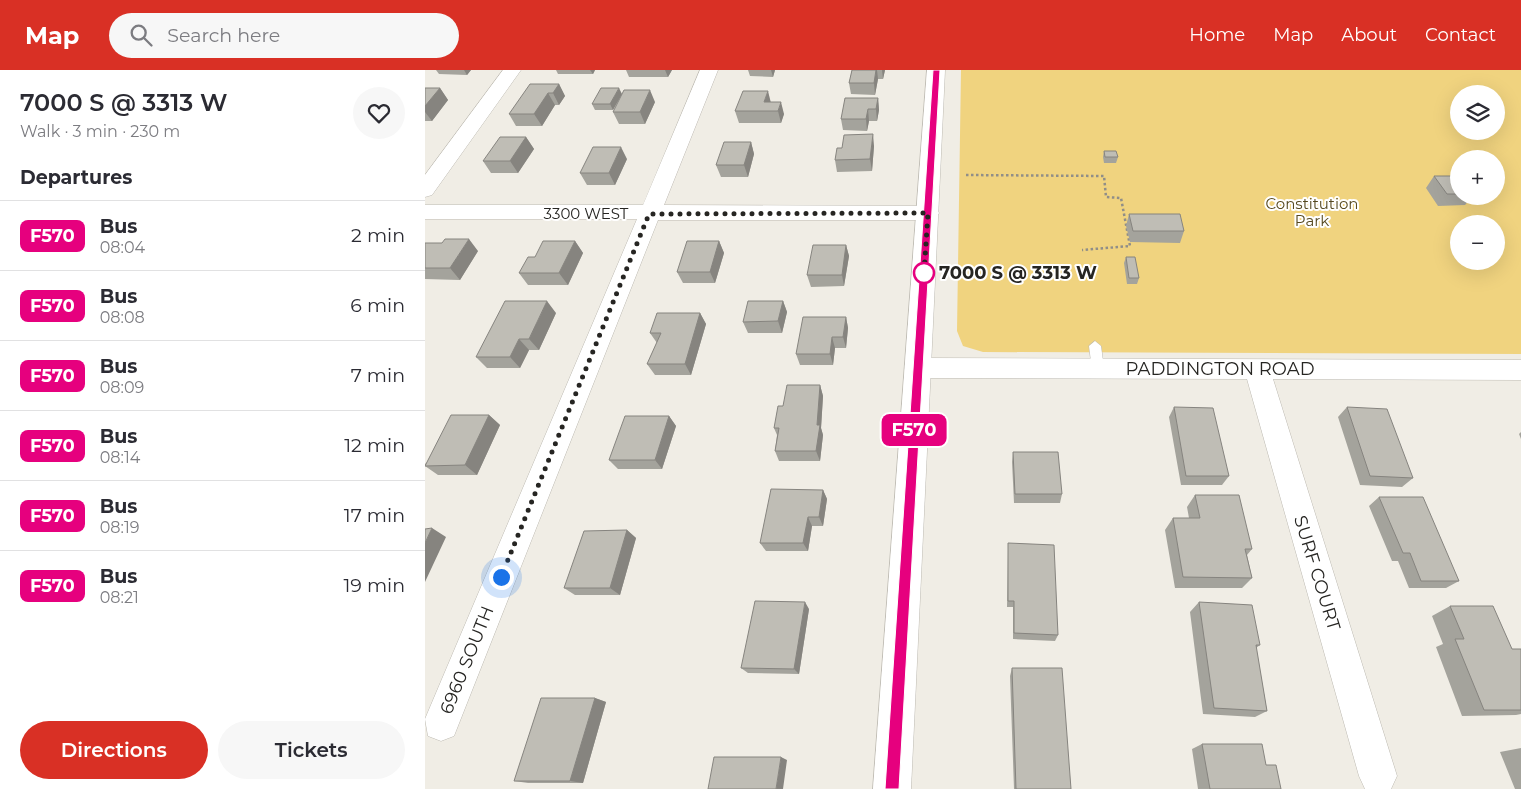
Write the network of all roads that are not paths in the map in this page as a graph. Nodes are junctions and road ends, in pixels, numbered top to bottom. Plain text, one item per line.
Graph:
1 (512, 70) edge
2 (709, 70) edge
3 (937, 70) edge
4 (425, 190) edge
5 (425, 212) edge
6 (928, 213) junction
7 (649, 214) junction
8 (918, 368) junction
9 (1257, 369) junction
10 (1521, 370) edge
11 (441, 722) dead end
12 (1378, 776) dead end
13 (892, 789) edge

1 - 4 street
2 - 7 street, 6960 SOUTH
3 - 6 street
5 - 7 street, 3300 WEST
6 - 7 street, 3300 WEST
6 - 8 street
7 - 11 street, 6960 SOUTH
8 - 9 street, PADDINGTON ROAD
8 - 13 street
9 - 10 street, PADDINGTON ROAD
9 - 12 street, SURF COURT

